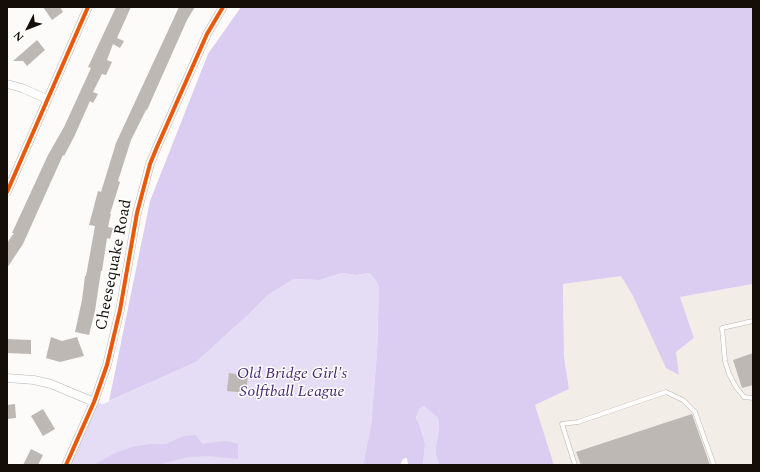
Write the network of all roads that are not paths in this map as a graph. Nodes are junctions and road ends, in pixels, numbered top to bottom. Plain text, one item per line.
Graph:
1 (88, 7) edge
2 (223, 7) edge
3 (7, 84) edge
4 (47, 99) junction
5 (7, 192) edge
6 (753, 321) edge
7 (7, 378) edge
8 (753, 398) edge
9 (94, 402) junction
10 (66, 465) edge
11 (575, 465) edge
12 (714, 465) edge

1 - 4 street
2 - 9 street, Cheesequake Road
3 - 4 street
4 - 5 street
6 - 8 lane
7 - 9 street
9 - 10 street, Cheesequake Road
11 - 12 lane

